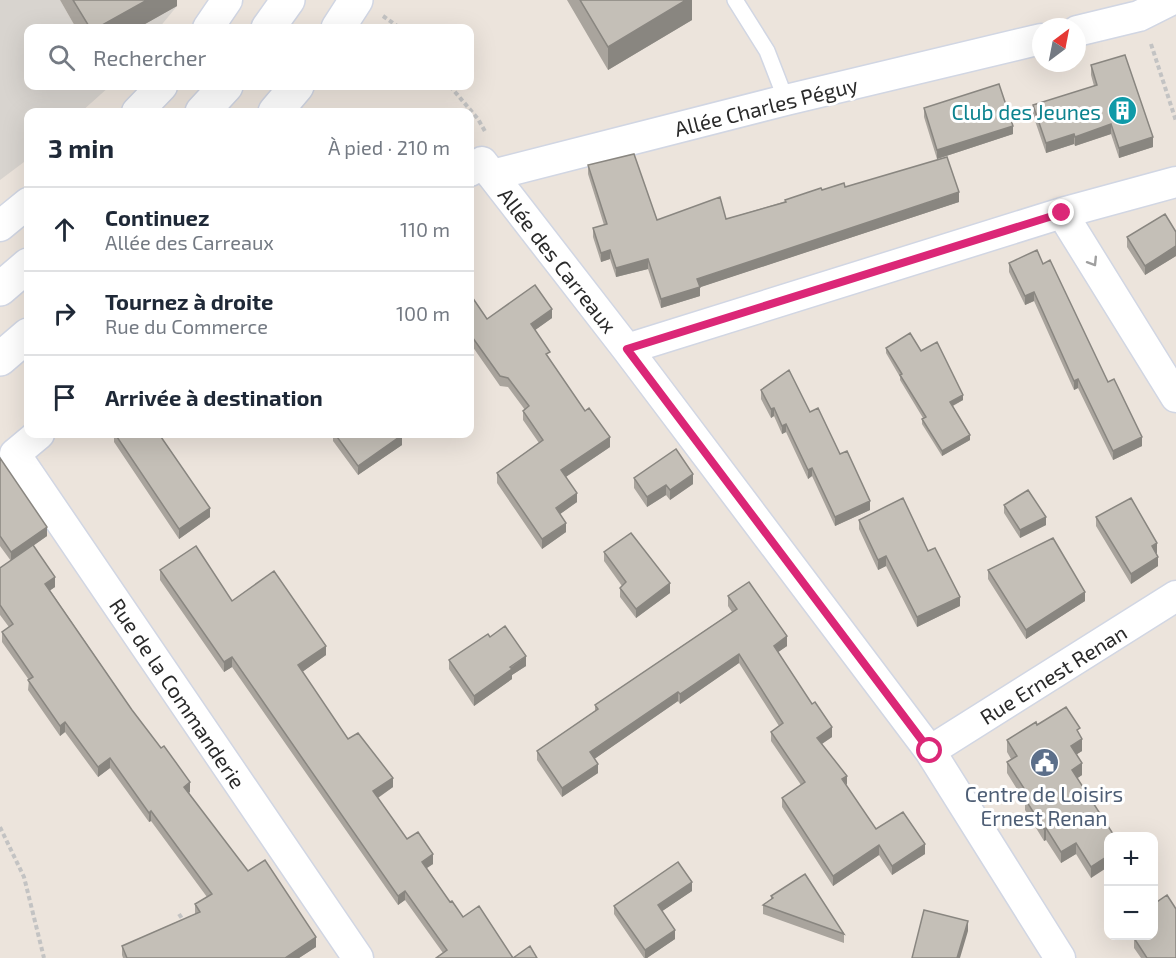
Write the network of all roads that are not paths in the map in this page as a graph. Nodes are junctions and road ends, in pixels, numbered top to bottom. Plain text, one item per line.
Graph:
1 (227, 0) edge
2 (288, 0) edge
3 (356, 0) edge
4 (735, 0) edge
5 (1171, 0) edge
6 (211, 24) edge
7 (271, 24) edge
8 (341, 24) edge
9 (1086, 29) edge
10 (1032, 41) edge
11 (158, 90) edge
12 (222, 90) edge
13 (294, 90) edge
14 (786, 100) junction
15 (141, 108) edge
16 (206, 108) edge
17 (278, 108) edge
18 (490, 172) edge
19 (1176, 182) edge
20 (24, 206) edge
21 (1062, 213) junction
22 (0, 226) edge
23 (24, 268) edge
24 (0, 289) edge
25 (24, 338) edge
26 (627, 349) junction
27 (0, 359) edge
28 (1176, 397) edge
29 (34, 438) edge
30 (1176, 596) edge
31 (930, 751) junction
32 (1056, 957) edge
33 (358, 958) edge

1 - 6 street
2 - 7 main road
3 - 8 main road
4 - 14 lane
5 - 9 street
10 - 14 street, Allée Charles Péguy
11 - 15 street
12 - 16 main road
13 - 17 main road
14 - 18 street, Allée Charles Péguy
18 - 26 street, Allée des Carreaux
19 - 21 street
20 - 22 street
21 - 26 street
21 -> 28 street
23 - 24 main road
25 - 27 main road
26 - 31 street, Allée des Carreaux
29 - 33 street, Rue de la Commanderie
30 - 31 street, Rue Ernest Renan
31 - 32 street, Allée des Carreaux

